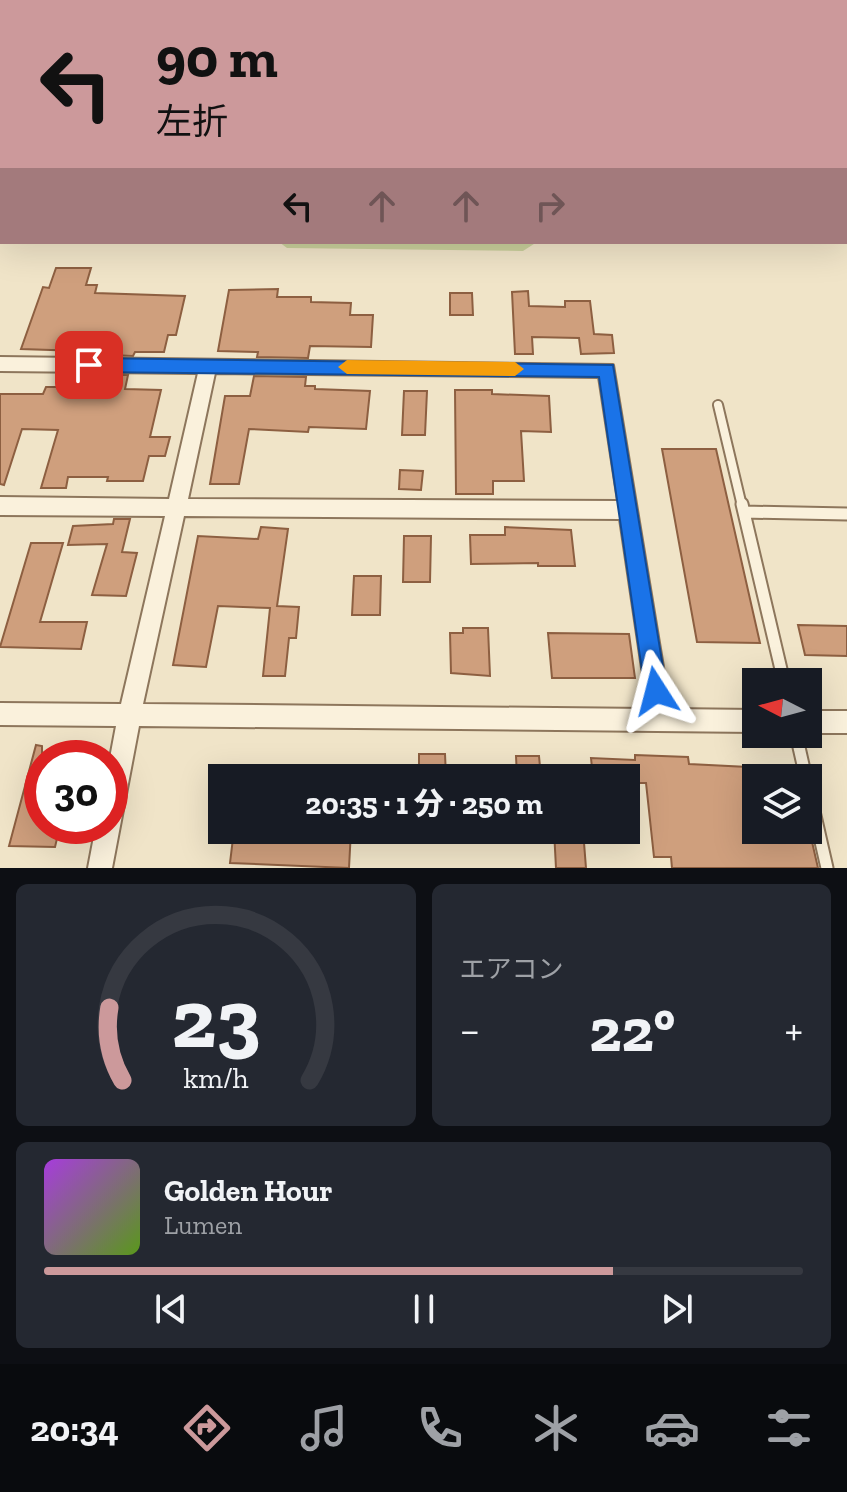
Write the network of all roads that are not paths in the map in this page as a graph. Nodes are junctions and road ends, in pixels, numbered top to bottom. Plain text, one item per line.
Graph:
1 (0, 364) edge
2 (208, 366) junction
3 (718, 405) dead end
4 (0, 506) edge
5 (177, 506) junction
6 (628, 510) junction
7 (744, 512) junction
8 (847, 514) edge
9 (781, 668) edge
10 (0, 714) edge
11 (130, 714) junction
12 (661, 721) junction
13 (742, 721) edge
14 (822, 722) edge
15 (847, 722) edge
16 (125, 740) edge
17 (105, 844) edge
18 (822, 844) edge
19 (100, 868) edge
20 (827, 868) edge

1 - 2 street
2 - 5 street
2 - 6 street
3 - 7 lane
4 - 5 street
5 - 6 street
5 - 11 street
6 - 12 street
7 - 8 lane
7 - 9 lane
10 - 11 street
11 - 12 street
11 - 16 street
12 - 13 street
14 - 15 street
17 - 19 street
18 - 20 lane

